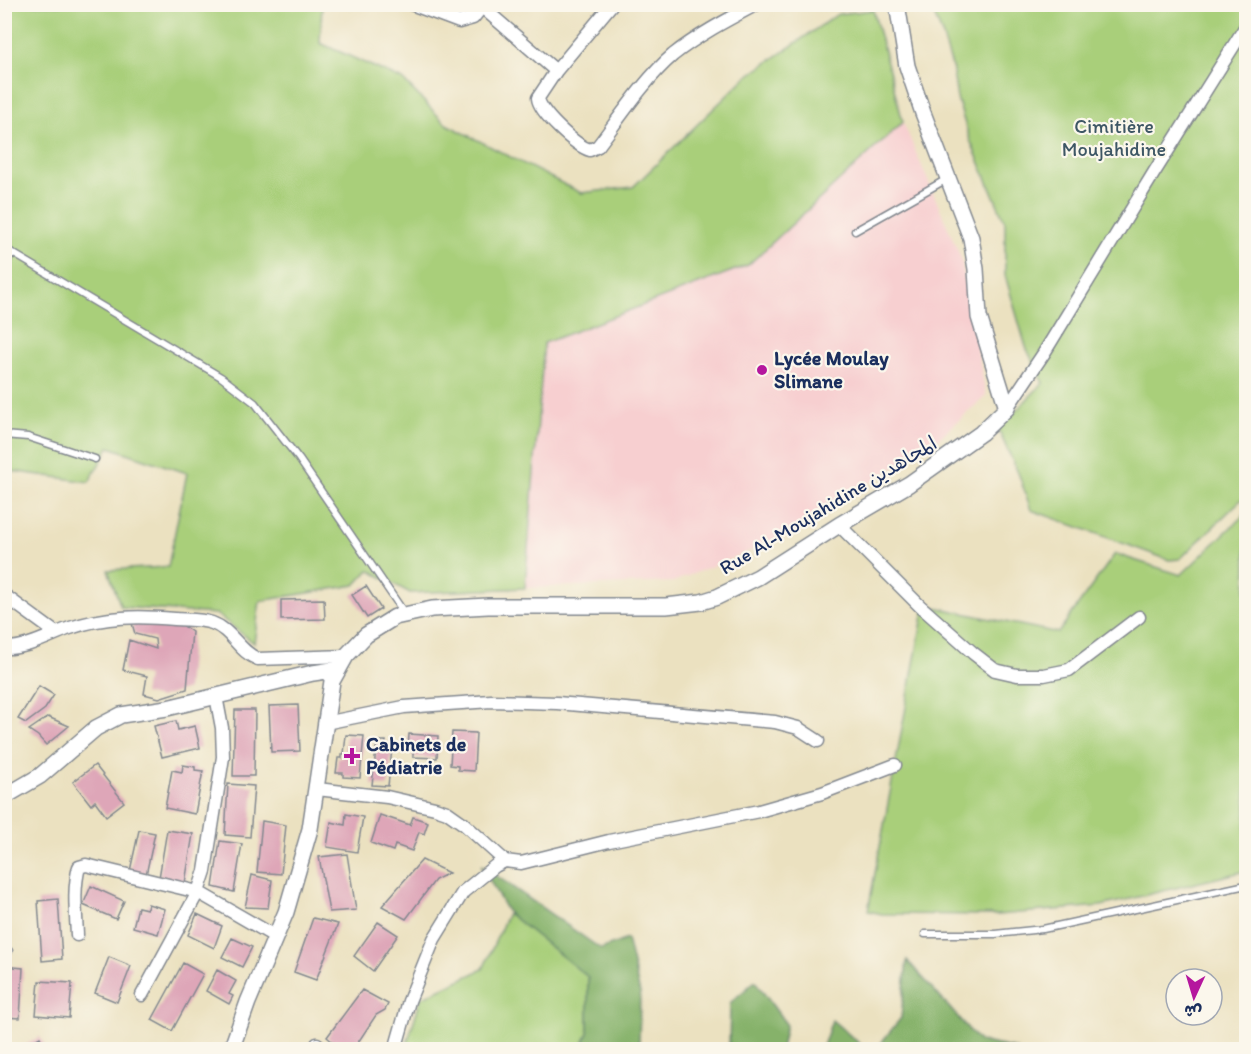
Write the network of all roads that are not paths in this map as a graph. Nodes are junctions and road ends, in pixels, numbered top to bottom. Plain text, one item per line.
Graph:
1 (411, 4) edge
2 (612, 4) edge
3 (757, 4) edge
4 (897, 4) edge
5 (483, 6) edge
6 (741, 8) edge
7 (1246, 26) edge
8 (556, 71) junction
9 (947, 179) junction
10 (855, 231) dead end
11 (8, 250) edge
12 (4, 271) edge
13 (1007, 408) junction
14 (4, 435) edge
15 (95, 459) dead end
16 (839, 525) junction
17 (4, 595) edge
18 (405, 614) junction
19 (1138, 617) dead end
20 (56, 633) junction
21 (4, 648) edge
22 (343, 663) junction
23 (216, 696) junction
24 (325, 723) junction
25 (818, 741) dead end
26 (895, 765) dead end
27 (317, 789) junction
28 (6, 795) edge
29 (505, 861) junction
30 (1246, 885) edge
31 (198, 892) junction
32 (925, 934) dead end
33 (77, 935) dead end
34 (276, 937) junction
35 (142, 995) dead end
36 (231, 1050) edge
37 (395, 1050) edge

1 - 5 street
2 - 8 street
3 - 6 street
4 - 9 street
5 - 8 street
6 - 8 street
7 - 13 street, Rue Al-Moujahidine المجاهدين
9 - 10 lane
9 - 13 street
11 - 12 lane
11 - 18 lane
13 - 16 street, Rue Al-Moujahidine المجاهدين
14 - 15 lane
16 - 18 street, Rue Al-Moujahidine المجاهدين
16 - 19 street
17 - 20 street
18 - 22 street, Rue Al-Moujahidine المجاهدين
20 - 21 street
20 - 22 street
22 - 23 street
22 - 24 street, Rue Al-Moujahidine المجاهدين
23 - 28 street
23 - 31 street
24 - 25 street
24 - 27 street, Rue Al-Moujahidine المجاهدين
26 - 29 street
27 - 29 street
27 - 34 street, Rue Al-Moujahidine المجاهدين
29 - 37 street
30 - 32 lane
31 - 33 street
31 - 34 street
31 - 35 street
34 - 36 street, Rue Al-Moujahidine المجاهدين

